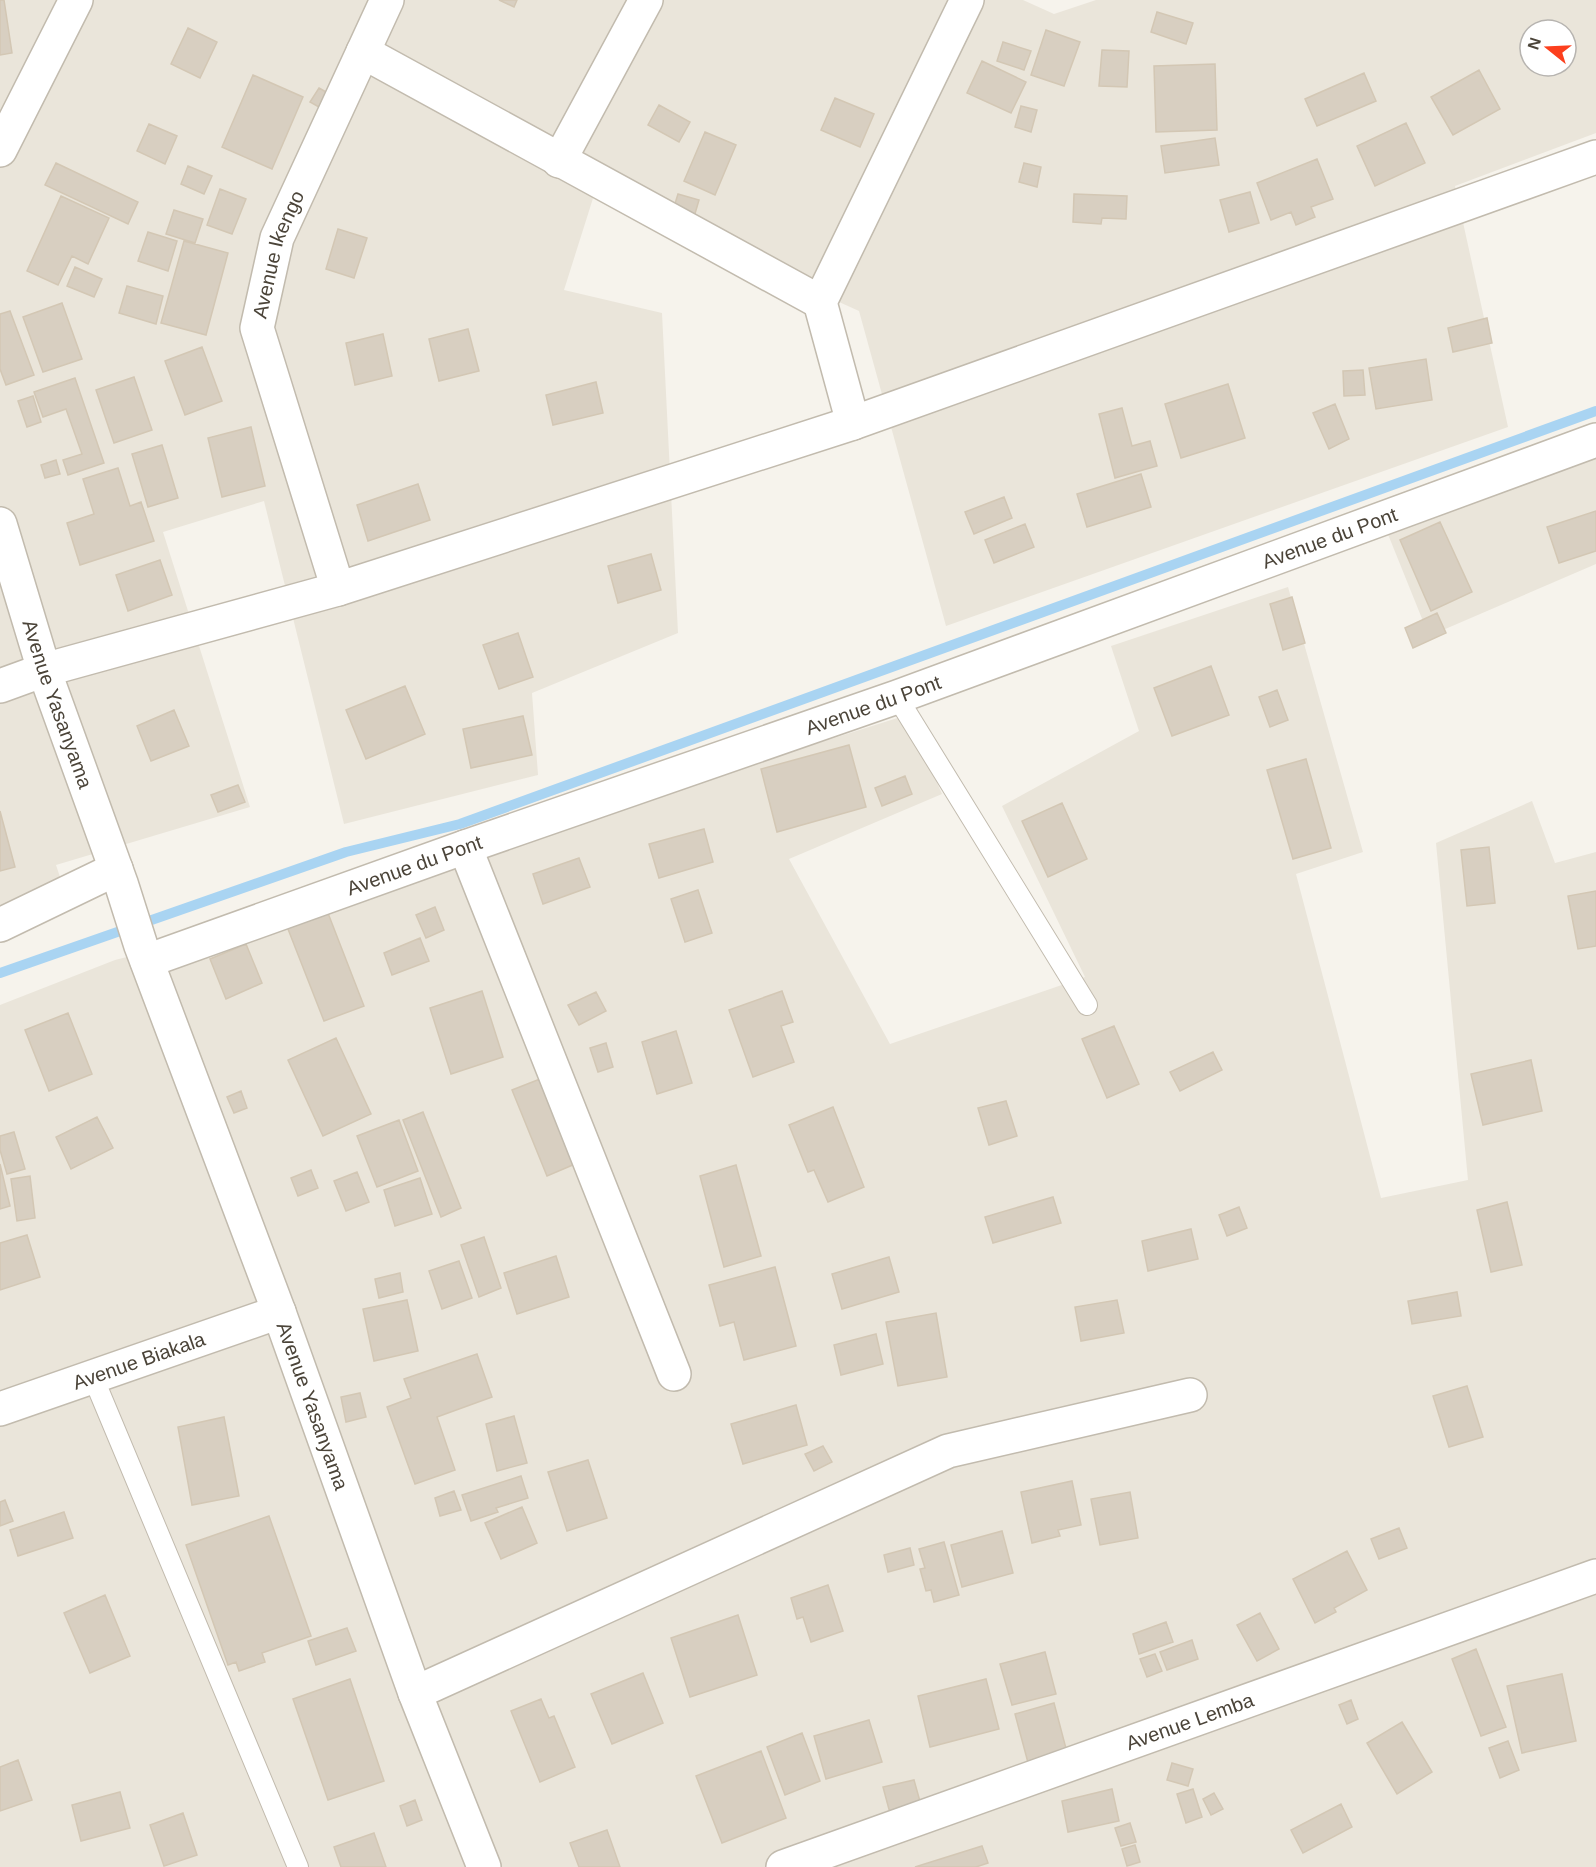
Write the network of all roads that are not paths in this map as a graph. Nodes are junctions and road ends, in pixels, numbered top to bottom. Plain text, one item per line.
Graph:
1 (76, 0) edge
2 (387, 0) edge
3 (646, 0) edge
4 (967, 0) edge
5 (363, 52) junction
6 (0, 150) edge
7 (1596, 157) edge
8 (559, 161) junction
9 (820, 302) junction
10 (854, 423) junction
11 (1595, 442) edge
12 (0, 524) edge
13 (338, 589) junction
14 (44, 670) junction
15 (0, 686) edge
16 (897, 697) junction
17 (465, 847) junction
18 (118, 876) junction
19 (0, 925) edge
20 (144, 953) junction
21 (1087, 1005) dead end
22 (279, 1312) junction
23 (674, 1374) dead end
24 (93, 1377) junction
25 (1190, 1395) dead end
26 (0, 1409) edge
27 (1596, 1576) edge
28 (415, 1693) junction
29 (298, 1867) edge
30 (484, 1867) edge
31 (783, 1867) edge

1 - 6 street
2 - 5 street, Avenue Ikengo
3 - 8 street
4 - 9 street
5 - 8 street
5 - 13 street, Avenue Ikengo
7 - 10 street
8 - 9 street
9 - 10 street
10 - 13 street
11 - 16 street, Avenue du Pont
12 - 14 street, Avenue Yasanyama
13 - 14 street
14 - 15 street
14 - 18 street, Avenue Yasanyama
16 - 17 street, Avenue du Pont
16 - 21 lane
17 - 20 street, Avenue du Pont
17 - 23 street
18 - 19 street
18 - 20 street, Avenue Yasanyama
20 - 22 street, Avenue Yasanyama
22 - 24 street, Avenue Biakala
22 - 28 street, Avenue Yasanyama
24 - 26 street, Avenue Biakala
24 - 29 lane
25 - 28 street
27 - 31 street, Avenue Lemba
28 - 30 street, Avenue Yasanyama

